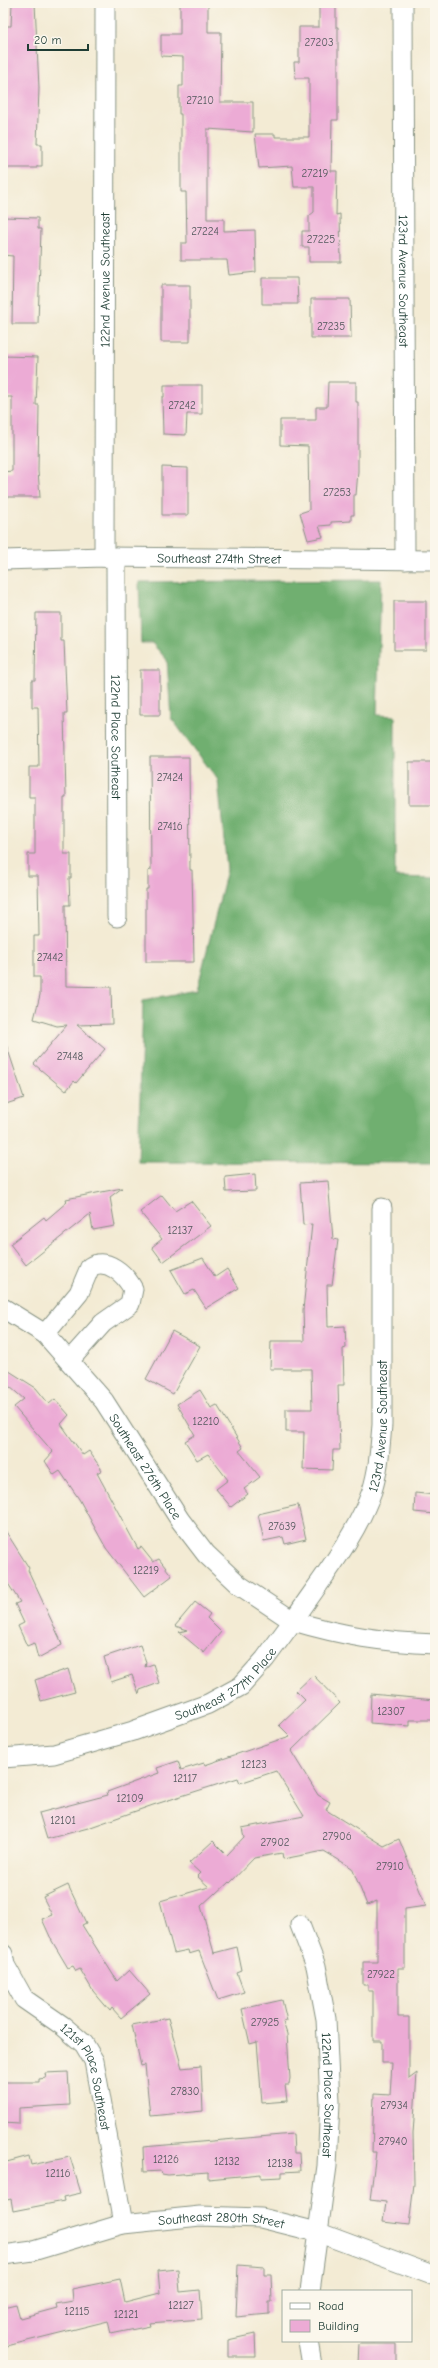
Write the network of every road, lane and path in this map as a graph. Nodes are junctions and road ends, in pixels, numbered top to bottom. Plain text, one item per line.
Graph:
1 (105, 3) edge
2 (403, 3) edge
3 (110, 557) junction
4 (3, 560) edge
5 (405, 560) junction
6 (435, 560) edge
7 (117, 917) dead end
8 (382, 1208) dead end
9 (3, 1308) edge
10 (45, 1334) junction
11 (69, 1361) junction
12 (293, 1621) junction
13 (435, 1644) edge
14 (3, 1758) edge
15 (300, 1925) dead end
16 (3, 1954) edge
17 (123, 2224) junction
18 (317, 2232) junction
19 (3, 2255) edge
20 (435, 2276) edge
21 (310, 2290) edge
22 (308, 2342) edge
23 (312, 2365) edge

1 - 3 street, 122nd Avenue Southeast
2 - 5 street, 123rd Avenue Southeast
3 - 4 street, Southeast 274th Street
3 - 5 street, Southeast 274th Street
3 - 7 street, 122nd Place Southeast
5 - 6 street, Southeast 274th Street
8 - 12 street, 123rd Avenue Southeast
9 - 10 street, Southeast 276th Place
10 - 11 street, Southeast 276th Place
10 - 11 street
11 - 12 street, Southeast 276th Place
12 - 13 street
12 - 14 street, Southeast 277th Place
15 - 18 street, 122nd Place Southeast
16 - 17 street, 121st Place Southeast
17 - 18 street, Southeast 280th Street
17 - 19 street, Southeast 280th Street
18 - 20 street, Southeast 280th Street
18 - 21 street, 122nd Place Southeast
22 - 23 street

